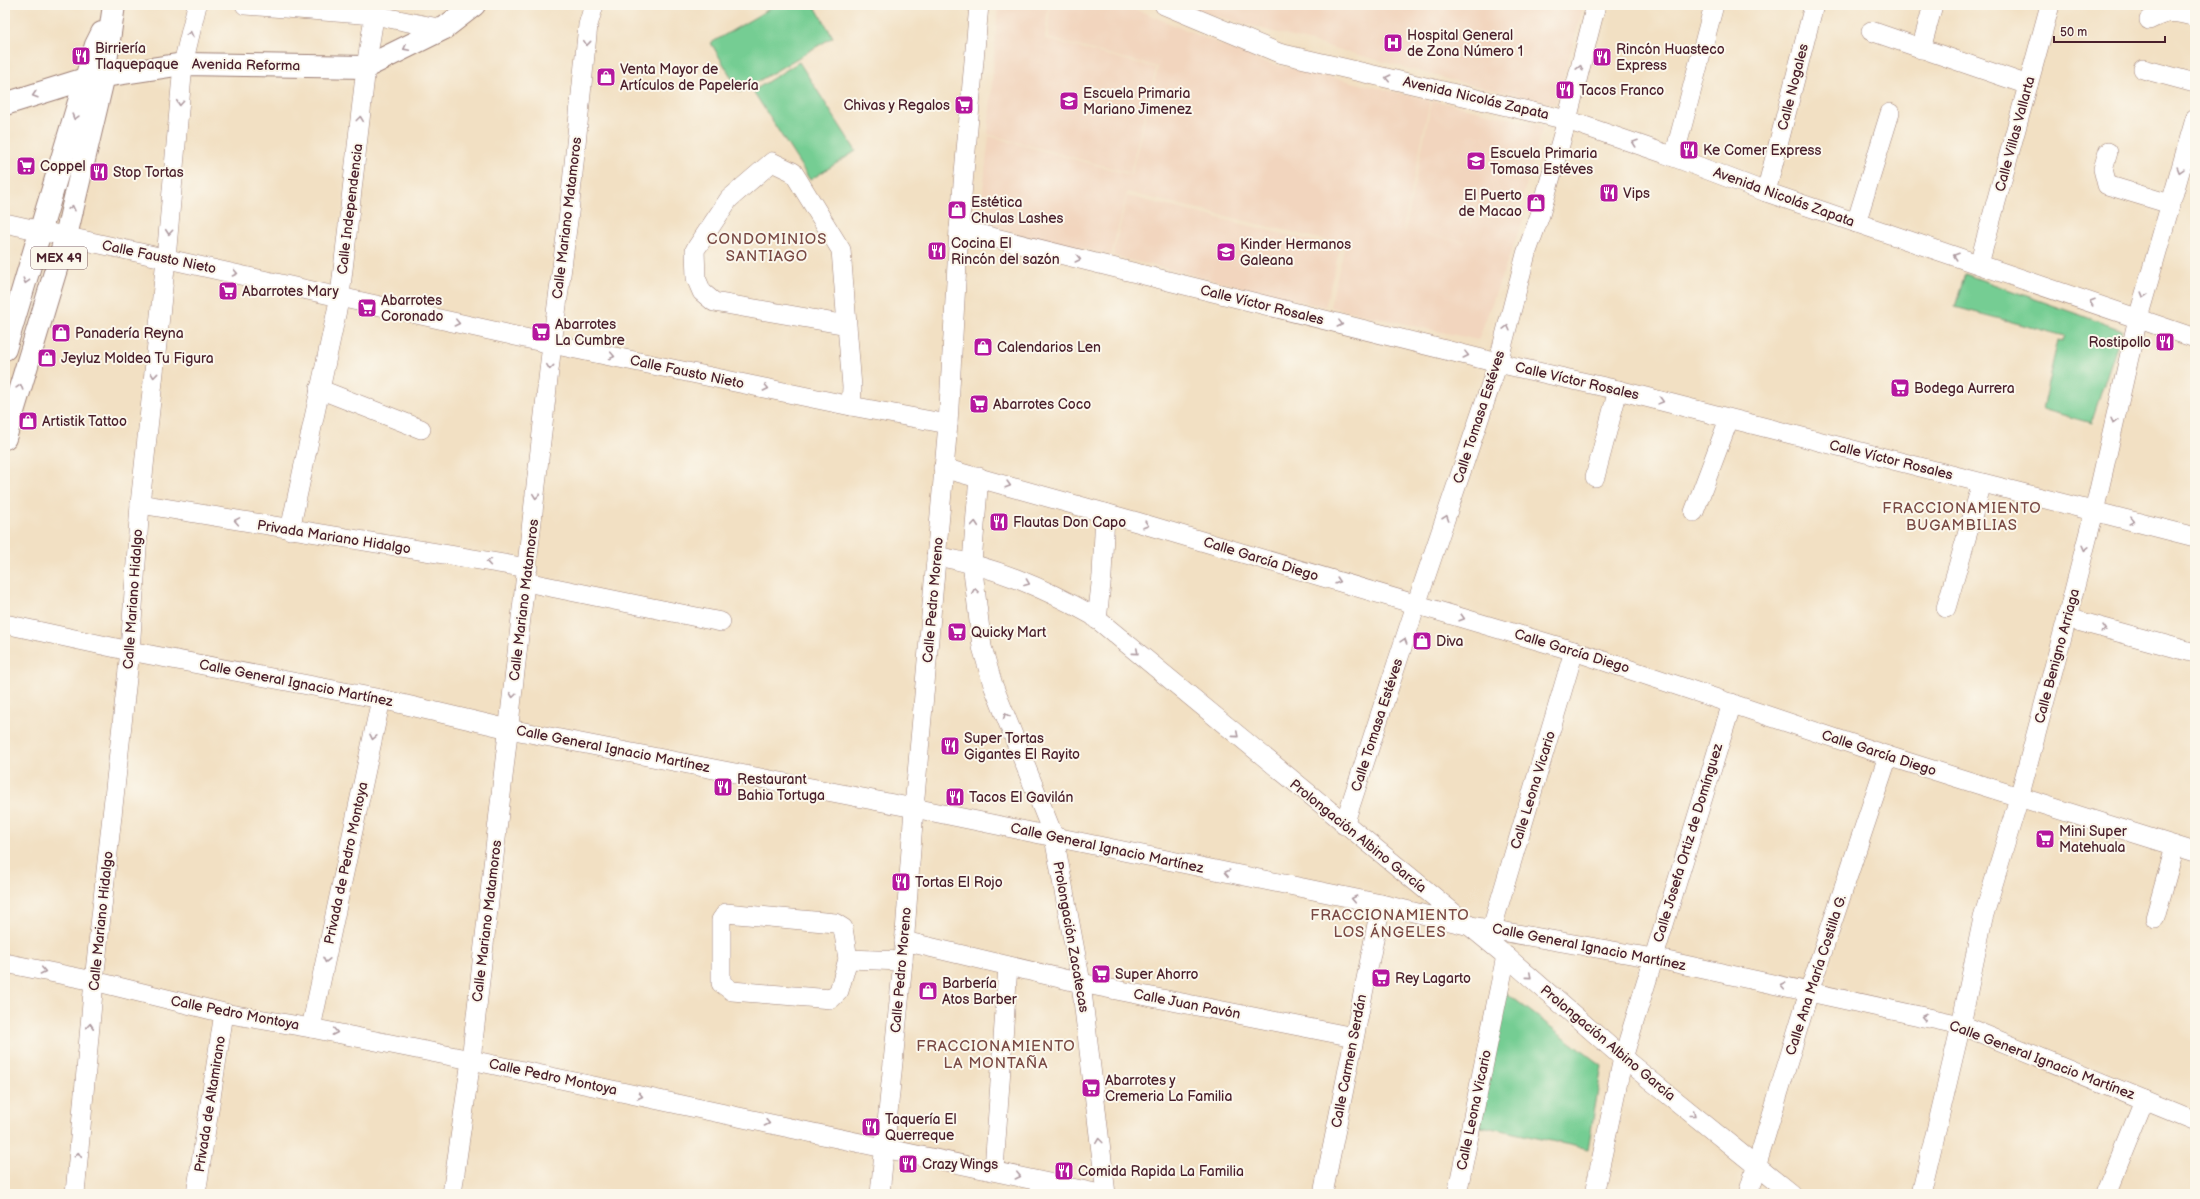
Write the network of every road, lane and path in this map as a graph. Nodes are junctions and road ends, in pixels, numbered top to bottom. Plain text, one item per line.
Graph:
1 (197, 5) edge
2 (245, 5) edge
3 (274, 5) edge
4 (474, 5) edge
5 (594, 5) edge
6 (979, 5) edge
7 (1164, 5) edge
8 (1596, 5) edge
9 (1701, 5) edge
10 (1714, 5) edge
11 (1933, 5) edge
12 (2050, 5) edge
13 (1811, 6) edge
14 (113, 10) edge
15 (375, 10) edge
16 (2195, 18) edge
17 (2149, 20) dead end
18 (443, 29) junction
19 (1871, 30) dead end
20 (1921, 49) junction
21 (183, 64) junction
22 (366, 67) junction
23 (2142, 69) dead end
24 (94, 77) junction
25 (2195, 83) edge
26 (2028, 85) junction
27 (5, 104) edge
28 (1890, 113) dead end
29 (2195, 119) edge
30 (1567, 120) junction
31 (2108, 152) dead end
32 (1668, 155) junction
33 (1766, 192) junction
34 (2170, 204) junction
35 (5, 223) edge
36 (1856, 223) junction
37 (959, 229) junction
38 (42, 230) junction
39 (66, 236) junction
40 (166, 259) junction
41 (1979, 264) junction
42 (340, 296) junction
43 (2138, 318) junction
44 (847, 325) junction
45 (2195, 338) edge
46 (552, 344) junction
47 (6, 347) edge
48 (30, 354) junction
49 (1498, 363) junction
50 (319, 389) junction
51 (1618, 390) junction
52 (851, 406) junction
53 (1729, 419) junction
54 (948, 424) junction
55 (421, 428) dead end
56 (5, 438) edge
57 (943, 468) junction
58 (979, 477) junction
59 (1595, 477) dead end
60 (1982, 483) junction
61 (140, 504) junction
62 (1694, 512) dead end
63 (2094, 512) junction
64 (1104, 513) junction
65 (290, 530) junction
66 (2195, 537) edge
67 (936, 556) junction
68 (972, 562) junction
69 (527, 575) junction
70 (1416, 605) junction
71 (1946, 608) dead end
72 (2067, 618) junction
73 (1097, 620) junction
74 (721, 622) dead end
75 (5, 624) edge
76 (130, 651) junction
77 (1574, 651) junction
78 (2195, 653) edge
79 (381, 699) junction
80 (1732, 703) junction
81 (509, 729) junction
82 (1888, 756) junction
83 (2019, 798) junction
84 (914, 808) junction
85 (1344, 825) junction
86 (1054, 837) junction
87 (2175, 846) junction
88 (2195, 852) edge
89 (1381, 904) junction
90 (2155, 918) dead end
91 (1466, 925) junction
92 (1492, 928) junction
93 (904, 941) junction
94 (1506, 956) junction
95 (1653, 958) junction
96 (848, 959) junction
97 (903, 961) junction
98 (5, 963) edge
99 (1008, 966) junction
100 (94, 981) junction
101 (1081, 984) junction
102 (1809, 992) junction
103 (224, 1013) junction
104 (1961, 1025) junction
105 (311, 1028) junction
106 (1354, 1036) junction
107 (1623, 1058) junction
108 (471, 1060) junction
109 (2144, 1100) junction
110 (2195, 1121) edge
111 (884, 1148) junction
112 (1758, 1166) junction
113 (994, 1170) junction
114 (75, 1194) edge
115 (196, 1194) edge
116 (452, 1194) edge
117 (880, 1194) edge
118 (1100, 1194) edge
119 (1106, 1194) edge
120 (1323, 1194) edge
121 (1457, 1194) edge
122 (1594, 1194) edge
123 (1748, 1194) edge
124 (1791, 1194) edge
125 (1921, 1194) edge
126 (2106, 1194) edge

21 -> 1 street, Calle Mariano Hidalgo
2 - 3 street
3 - 15 street
4 - 18 main road, Avenida Reforma
5 -> 46 street, Calle Mariano Matamoros
6 - 37 street, Calle Pedro Moreno
30 -> 7 street, Avenida Nicolás Zapata
30 -> 8 street, Calle Tomasa Estéves
9 - 32 street
10 - 32 street
11 - 20 street
12 - 26 street, Calle Villas Vallarta
13 - 33 street, Calle Nogales
14 - 24 main road, MEX 49
15 - 18 street
15 - 22 street, Calle Independencia
16 - 17 street
18 -> 22 main road, Avenida Reforma
19 - 20 street
20 - 26 street
21 - 22 main road, Avenida Reforma
21 - 24 main road, Avenida Reforma
21 -> 40 street, Calle Mariano Hidalgo
42 -> 22 street, Calle Independencia
23 - 25 street
24 -> 27 main road, Avenida Reforma
24 -> 38 main road, MEX 49
39 -> 24 main road, MEX 49
26 - 41 street, Calle Villas Vallarta
28 - 36 street
29 -> 34 street, Calle Benigno Arriaga
32 -> 30 street, Avenida Nicolás Zapata
49 -> 30 street, Calle Tomasa Estéves
31 - 34 street
32 - 33 street, Avenida Nicolás Zapata
33 - 36 street, Avenida Nicolás Zapata
34 -> 43 street, Calle Benigno Arriaga
35 - 38 street, Calle Fausto Nieto
41 -> 36 street, Avenida Nicolás Zapata
37 -> 49 street, Calle Víctor Rosales
37 - 54 street, Calle Pedro Moreno
38 - 39 street, Calle Fausto Nieto
38 -> 47 main road, MEX 49
39 - 40 street, Calle Fausto Nieto
39 - 48 main road, MEX 49
40 -> 42 street, Calle Fausto Nieto
40 -> 61 street, Calle Mariano Hidalgo
43 -> 41 street, Avenida Nicolás Zapata
42 -> 46 street, Calle Fausto Nieto
42 - 50 street, Calle Independencia
43 - 45 street, Avenida Nicolás Zapata
43 -> 63 street, Calle Benigno Arriaga
44 - 44 street
44 - 52 street
46 -> 52 street, Calle Fausto Nieto
46 -> 69 street, Calle Mariano Matamoros
47 - 48 main road
56 -> 48 main road, MEX 49
49 - 51 street, Calle Víctor Rosales
70 -> 49 street, Calle Tomasa Estéves
50 - 55 street
50 - 65 street, Calle Independencia
51 -> 53 street, Calle Víctor Rosales
51 - 59 street
52 - 54 street, Calle Fausto Nieto
53 - 60 street, Calle Víctor Rosales
53 - 62 street
54 - 57 street, Calle Pedro Moreno
57 - 58 street, Calle García Diego
57 - 67 street, Calle Pedro Moreno
58 -> 64 street, Calle García Diego
68 -> 58 street, Prolongación Zacatecas
60 - 63 street, Calle Víctor Rosales
60 - 71 street
65 -> 61 street, Privada Mariano Hidalgo
61 - 76 street, Calle Mariano Hidalgo
63 -> 66 street, Calle Víctor Rosales
63 -> 72 street, Calle Benigno Arriaga
64 -> 70 street, Calle García Diego
64 - 73 street
69 -> 65 street, Privada Mariano Hidalgo
67 - 68 street, Prolongación Albino García
67 - 84 street, Calle Pedro Moreno
68 -> 73 street, Prolongación Albino García
86 -> 68 street, Prolongación Zacatecas
69 - 74 street, Privada Mariano Hidalgo
69 -> 81 street, Calle Mariano Matamoros
70 -> 77 street, Calle García Diego
85 -> 70 street, Calle Tomasa Estéves
72 -> 78 street
72 - 83 street, Calle Benigno Arriaga
73 -> 85 street, Prolongación Albino García
75 - 76 street, Calle General Ignacio Martínez
76 - 79 street, Calle General Ignacio Martínez
76 - 100 street, Calle Mariano Hidalgo
77 - 80 street, Calle García Diego
77 - 92 street, Calle Leona Vicario
79 - 81 street, Calle General Ignacio Martínez
79 -> 105 street, Privada de Pedro Montoya
80 - 82 street, Calle García Diego
80 - 95 street, Calle Josefa Ortiz de Domínguez
81 - 84 street, Calle General Ignacio Martínez
81 - 108 street, Calle Mariano Matamoros
82 - 83 street, Calle García Diego
82 - 102 street, Calle Ana María Costilla G.
83 - 87 street, Calle García Diego
83 - 104 street, Calle Benigno Arriaga
84 - 86 street, Calle General Ignacio Martínez
84 - 93 street, Calle Pedro Moreno
85 - 91 street, Prolongación Albino García
89 -> 86 street, Calle General Ignacio Martínez
86 - 101 street, Prolongación Zacatecas
87 - 88 street, Calle García Diego
87 - 90 street
89 - 91 street, Calle General Ignacio Martínez
89 - 106 street, Calle Carmen Serdán
91 - 92 street, Calle General Ignacio Martínez
91 - 94 street, Prolongación Albino García
92 - 95 street, Calle General Ignacio Martínez
93 - 97 street, Calle Pedro Moreno
93 - 99 street, Calle Juan Pavón
94 -> 107 street, Prolongación Albino García
94 - 121 street, Calle Leona Vicario
102 -> 95 street, Calle General Ignacio Martínez
95 - 107 street, Calle Josefa Ortiz de Domínguez
96 - 96 street
96 - 97 street
97 - 111 street, Calle Pedro Moreno
98 -> 100 street, Calle Pedro Montoya
99 - 101 street, Calle Juan Pavón
99 - 113 street
100 - 103 street, Calle Pedro Montoya
114 -> 100 street, Calle Mariano Hidalgo
101 - 106 street, Calle Juan Pavón
119 -> 101 street, Prolongación Zacatecas
104 -> 102 street, Calle General Ignacio Martínez
102 - 112 street, Calle Ana María Costilla G.
103 - 105 street, Calle Pedro Montoya
103 - 115 street, Privada de Altamirano
104 - 109 street, Calle General Ignacio Martínez
104 - 125 street, Calle Benigno Arriaga
105 -> 108 street, Calle Pedro Montoya
106 - 120 street, Calle Carmen Serdán
107 -> 112 street, Prolongación Albino García
107 - 122 street, Calle Josefa Ortiz de Domínguez
108 -> 111 street, Calle Pedro Montoya
108 - 116 street, Calle Mariano Matamoros
109 - 110 street, Calle General Ignacio Martínez
109 - 126 street
111 - 113 street, Calle Pedro Montoya
111 - 117 street, Calle Pedro Moreno
112 - 123 street, Calle Ana María Costilla G.
112 - 124 street, Prolongación Albino García
113 -> 118 street, Calle Pedro Montoya

